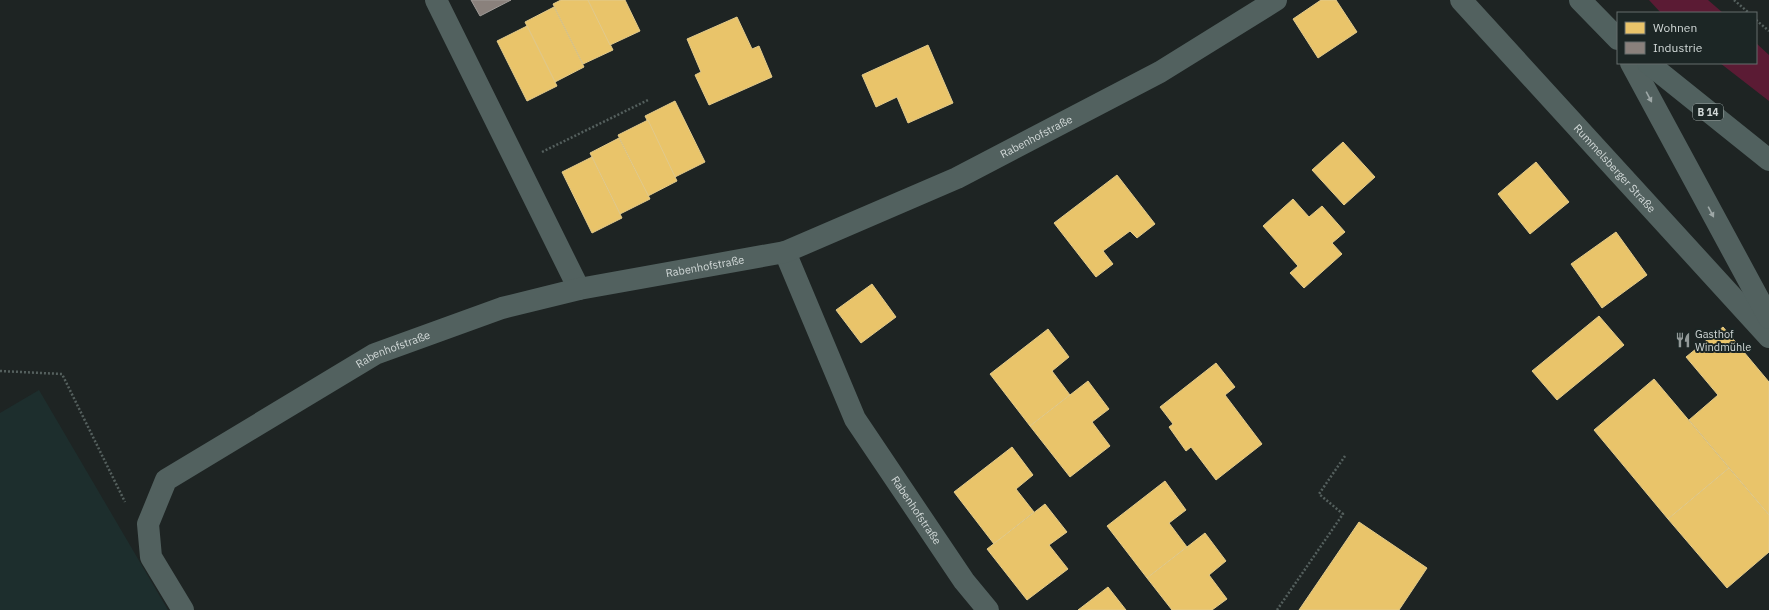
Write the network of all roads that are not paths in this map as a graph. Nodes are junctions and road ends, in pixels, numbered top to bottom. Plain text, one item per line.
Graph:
1 (436, 0) edge
2 (1276, 0) edge
3 (1461, 0) edge
4 (1580, 0) edge
5 (1617, 38) edge
6 (1632, 64) edge
7 (1649, 64) edge
8 (1769, 160) edge
9 (784, 252) junction
10 (580, 289) junction
11 (1769, 318) edge
12 (1769, 337) edge
13 (183, 610) edge
14 (988, 610) edge

1 - 10 street
2 - 9 street, Rabenhofstraße
3 - 12 street, Rummelsberger Straße
4 - 5 main road
6 -> 11 street
7 - 8 main road, B 14
9 - 10 street, Rabenhofstraße
9 - 14 street, Rabenhofstraße
10 - 13 street, Rabenhofstraße

